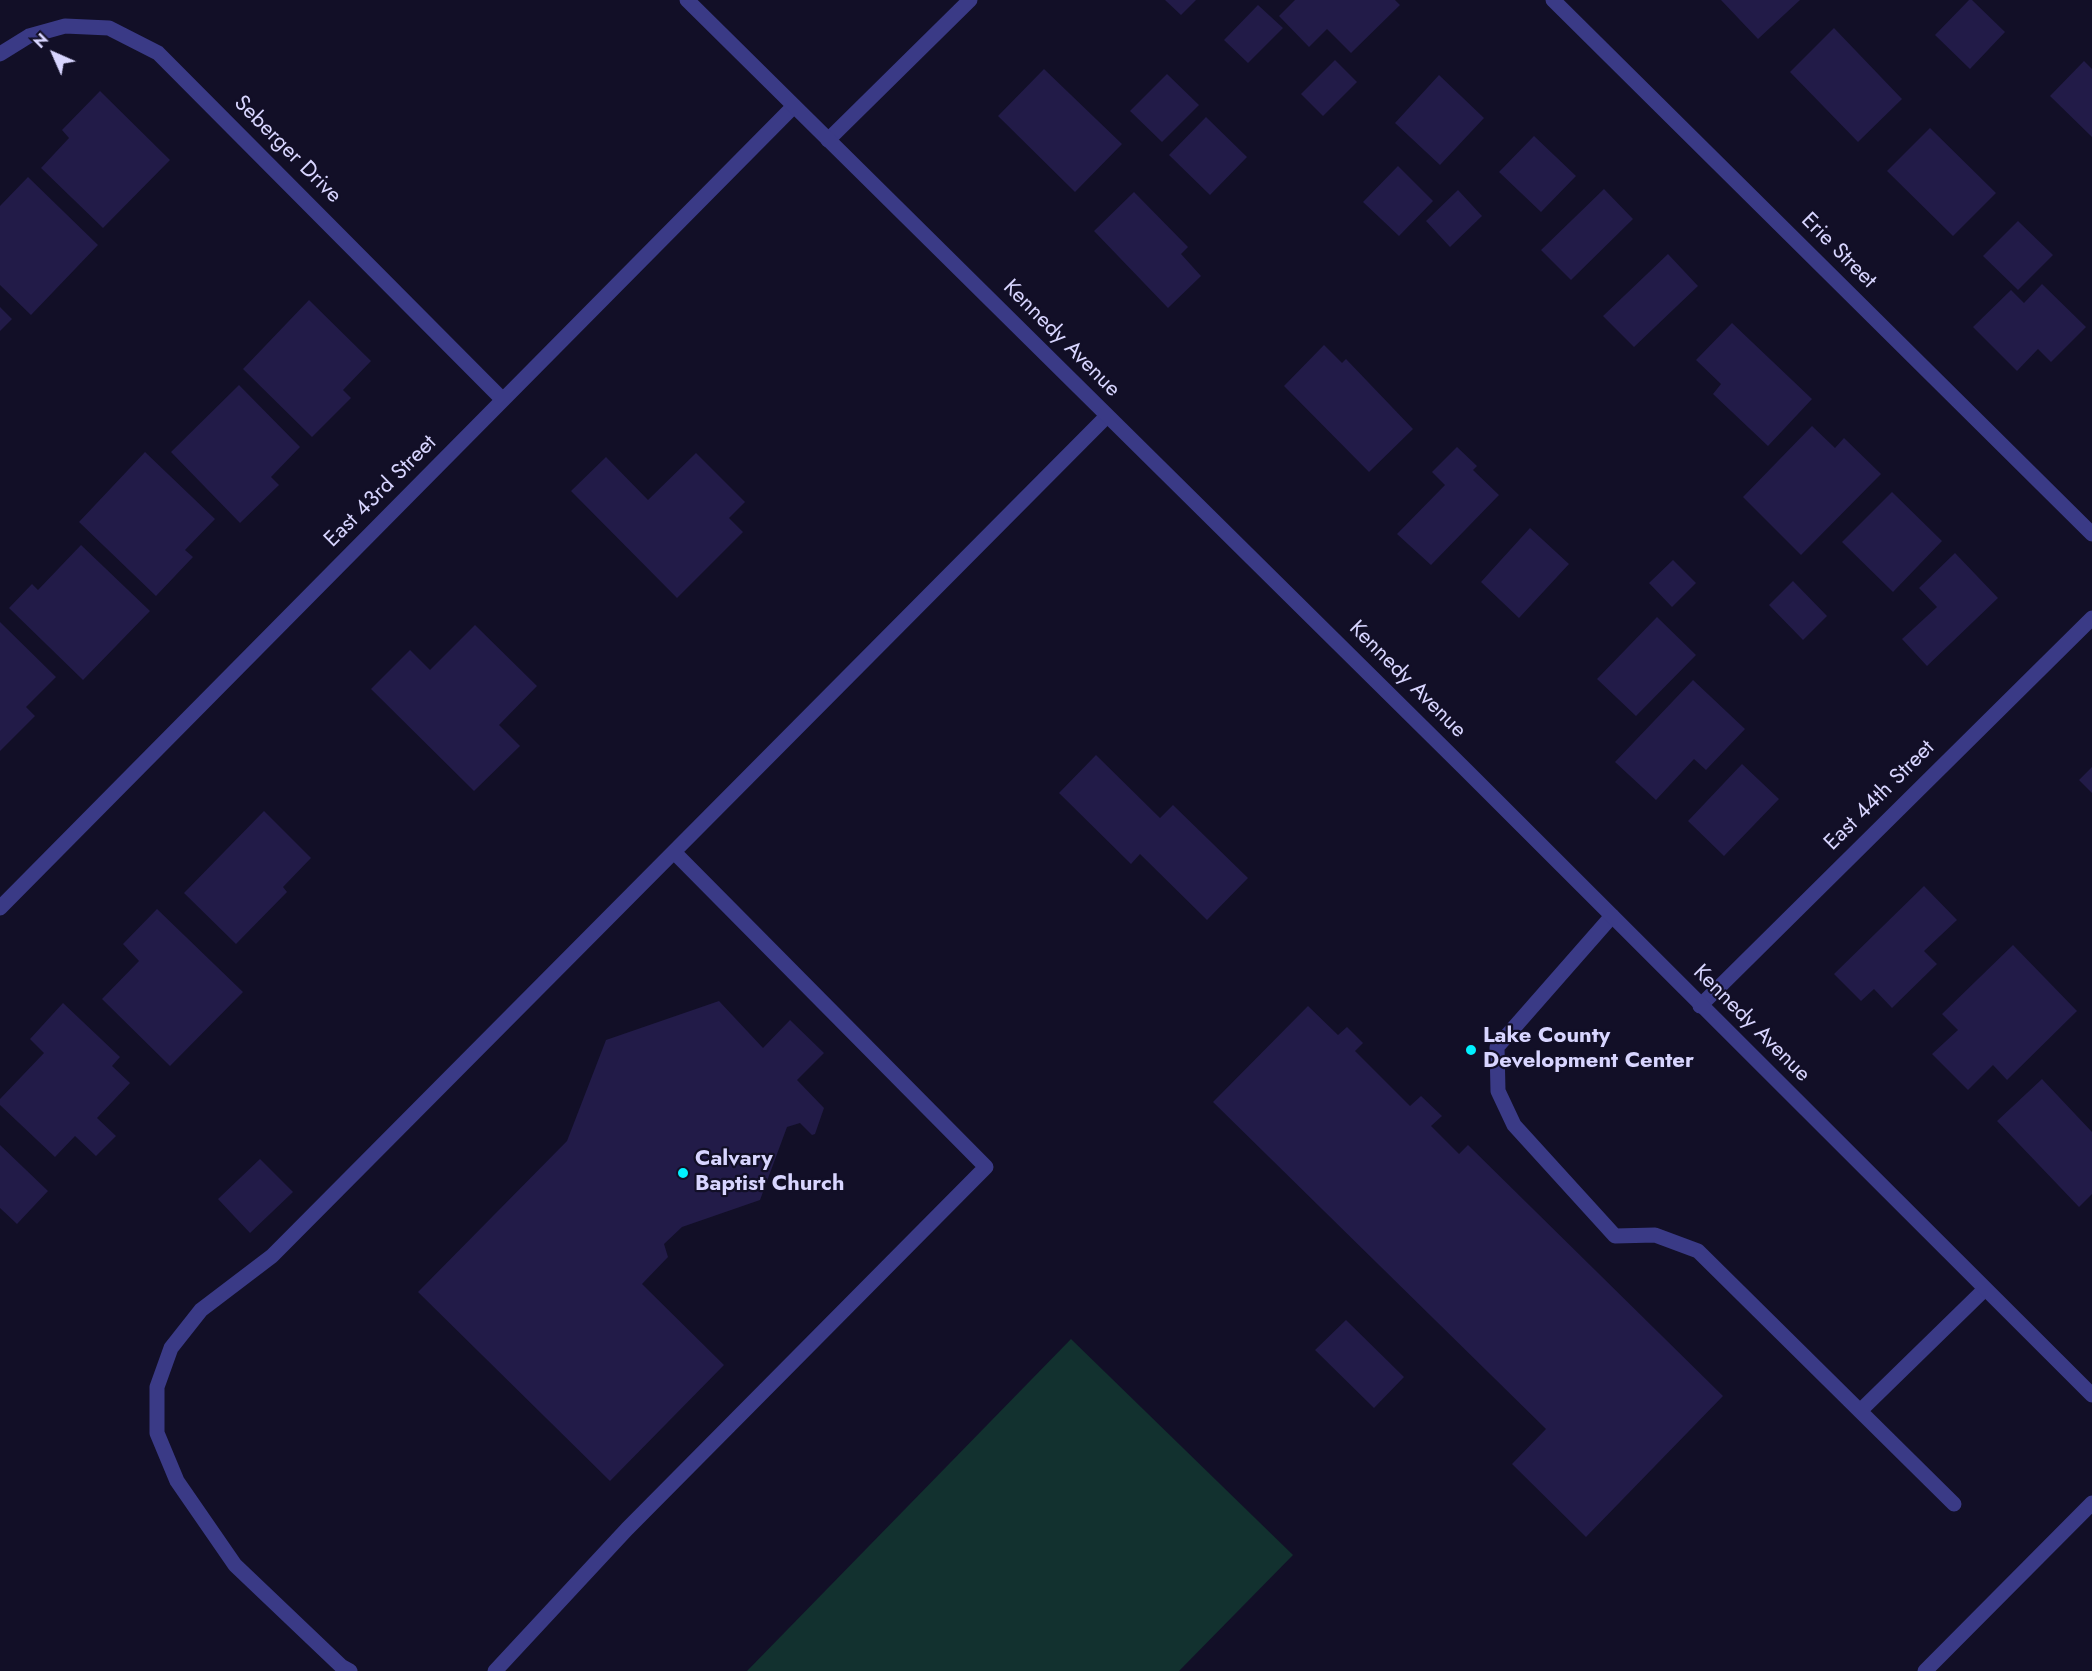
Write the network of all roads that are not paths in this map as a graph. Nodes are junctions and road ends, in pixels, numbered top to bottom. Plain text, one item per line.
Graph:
1 (687, 0) edge
2 (970, 0) edge
3 (1553, 0) edge
4 (0, 54) edge
5 (794, 106) junction
6 (828, 140) junction
7 (503, 400) junction
8 (1107, 416) junction
9 (2092, 534) edge
10 (2092, 618) edge
11 (674, 852) junction
12 (0, 908) edge
13 (1612, 916) junction
14 (1700, 1006) junction
15 (1985, 1289) junction
16 (2092, 1395) edge
17 (1860, 1411) junction
18 (2092, 1503) edge
19 (1954, 1504) dead end
20 (350, 1671) edge
21 (495, 1671) edge
22 (1925, 1671) edge

1 - 5 street, Kennedy Avenue
2 - 6 street
3 - 9 street, Erie Street
4 - 7 street, Seberger Drive
5 - 6 street, Kennedy Avenue
5 - 7 street, East 43rd Street
6 - 8 street, Kennedy Avenue
7 - 12 street, East 43rd Street
8 - 11 street
8 - 13 street, Kennedy Avenue
10 - 14 street, East 44th Street
11 - 20 street
11 - 21 street
13 - 14 street, Kennedy Avenue
13 - 17 street
14 - 15 street, Kennedy Avenue
15 - 16 street, Kennedy Avenue
15 - 17 street
17 - 19 street
18 - 22 street

